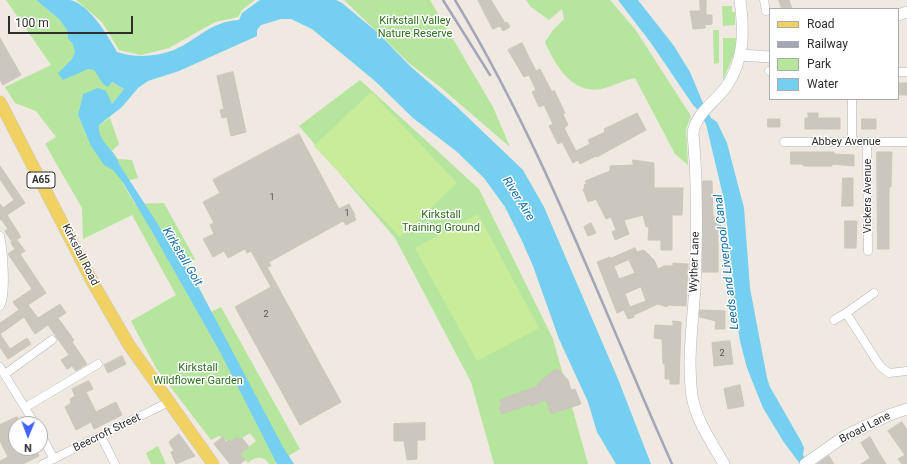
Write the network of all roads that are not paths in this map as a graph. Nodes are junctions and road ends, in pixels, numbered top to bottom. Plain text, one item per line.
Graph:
1 (740, 0) edge
2 (764, 0) edge
3 (766, 11) dead end
4 (741, 55) junction
5 (769, 57) edge
6 (852, 100) edge
7 (1, 104) edge
8 (784, 142) dead end
9 (852, 142) junction
10 (868, 142) junction
11 (907, 142) edge
12 (0, 236) edge
13 (868, 251) dead end
14 (874, 293) dead end
15 (0, 306) edge
16 (846, 313) junction
17 (834, 320) dead end
18 (52, 340) dead end
19 (98, 364) dead end
20 (0, 367) edge
21 (907, 371) edge
22 (5, 374) junction
23 (171, 401) junction
24 (26, 407) junction
25 (907, 409) edge
26 (31, 416) edge
27 (101, 436) junction
28 (48, 462) edge
29 (115, 464) edge
30 (213, 464) edge
31 (724, 464) edge
32 (805, 464) edge

1 - 4 street, Wyther Lane
2 - 3 street
4 - 5 street
4 - 31 street, Wyther Lane
6 - 9 street
7 - 23 main road, Kirkstall Road / A65
8 - 9 street, Abbey Avenue
9 - 10 street, Abbey Avenue
10 - 11 street, Abbey Avenue
10 - 13 street, Vickers Avenue
12 - 15 street
14 - 16 street
16 - 17 street
16 - 21 street
18 - 22 street
19 - 24 street
20 - 22 street
22 - 24 street
23 - 27 street, Beecroft Street
23 - 30 main road, A65
24 - 26 street
25 - 32 street, Broad Lane
27 - 28 street, Beecroft Street
27 - 29 street

